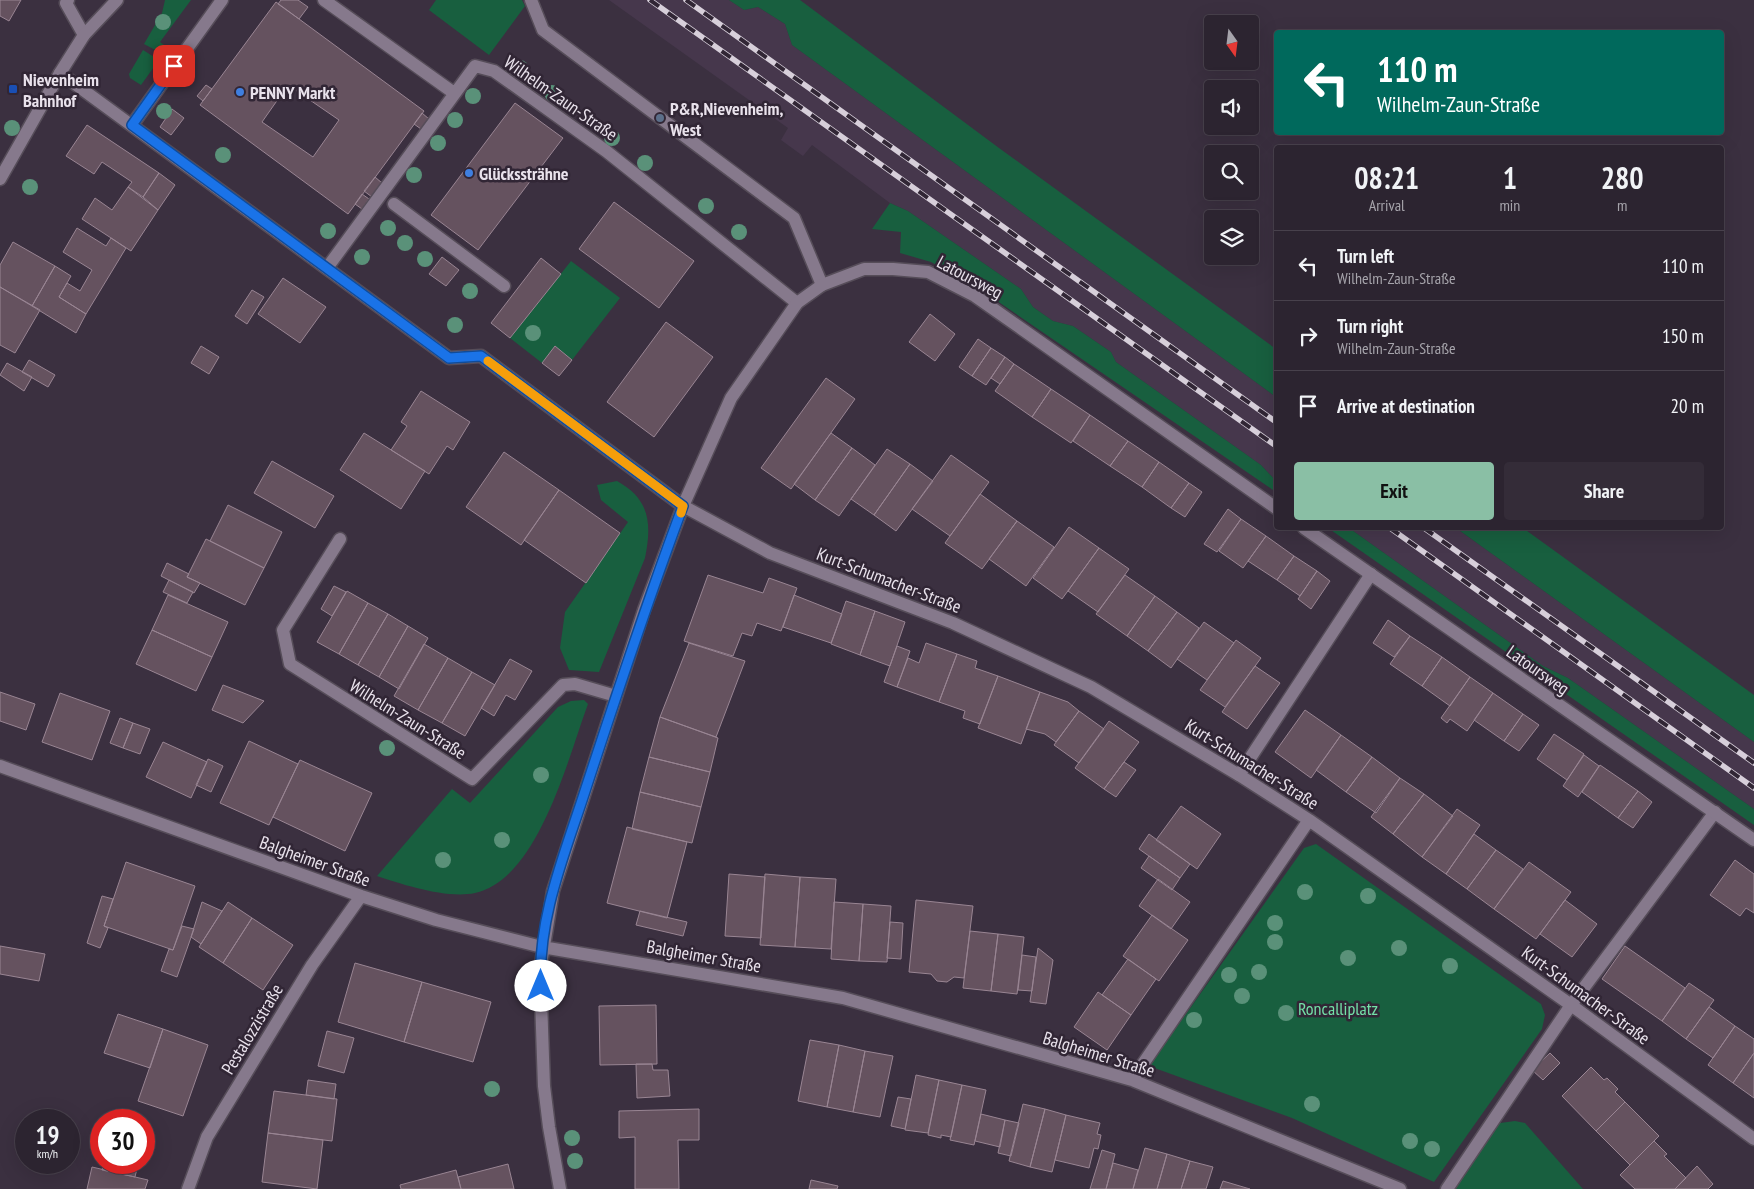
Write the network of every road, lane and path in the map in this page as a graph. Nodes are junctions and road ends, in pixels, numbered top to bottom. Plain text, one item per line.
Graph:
1 (68, 0) edge
2 (117, 0) edge
3 (222, 0) edge
4 (324, 0) edge
5 (530, 0) edge
6 (84, 35) junction
7 (60, 72) junction
8 (454, 93) junction
9 (132, 125) junction
10 (0, 179) edge
11 (394, 204) dead end
12 (327, 268) junction
13 (822, 285) junction
14 (504, 286) dead end
15 (797, 303) junction
16 (683, 506) junction
17 (1274, 507) edge
18 (1307, 530) edge
19 (340, 539) dead end
20 (1371, 574) junction
21 (616, 696) junction
22 (0, 766) edge
23 (1239, 775) junction
24 (1715, 812) junction
25 (1309, 820) junction
26 (1754, 840) edge
27 (361, 896) junction
28 (542, 947) junction
29 (1571, 1005) junction
30 (1132, 1080) junction
31 (1754, 1139) edge
32 (188, 1189) edge
33 (560, 1189) edge
34 (1400, 1189) edge
35 (1447, 1189) edge

1 - 6 street
2 - 6 street
3 - 9 street
4 - 8 street
5 - 13 street
6 - 7 street
7 - 9 street
7 - 10 street
8 - 12 street, Wilhelm-Zaun-Straße
8 - 15 street, Wilhelm-Zaun-Straße
9 - 12 street
11 - 14 street
12 - 16 street
13 - 15 street, Latoursweg
13 - 17 street, Latoursweg
15 - 16 street, Latoursweg
16 - 21 street
16 - 23 street, Kurt-Schumacher-Straße
18 - 20 street, Latoursweg
19 - 21 street, Wilhelm-Zaun-Straße
20 - 23 street
20 - 24 street, Latoursweg
21 - 28 street
22 - 27 street, Balgheimer Straße
23 - 25 street, Kurt-Schumacher-Straße
24 - 26 street, Latoursweg
24 - 29 street
25 - 29 street, Kurt-Schumacher-Straße
25 - 30 street
27 - 28 street, Balgheimer Straße
27 - 32 street, Pestalozzistraße
28 - 30 street, Balgheimer Straße
28 - 33 street
29 - 31 street, Kurt-Schumacher-Straße
29 - 35 street
30 - 34 street, Balgheimer Straße

